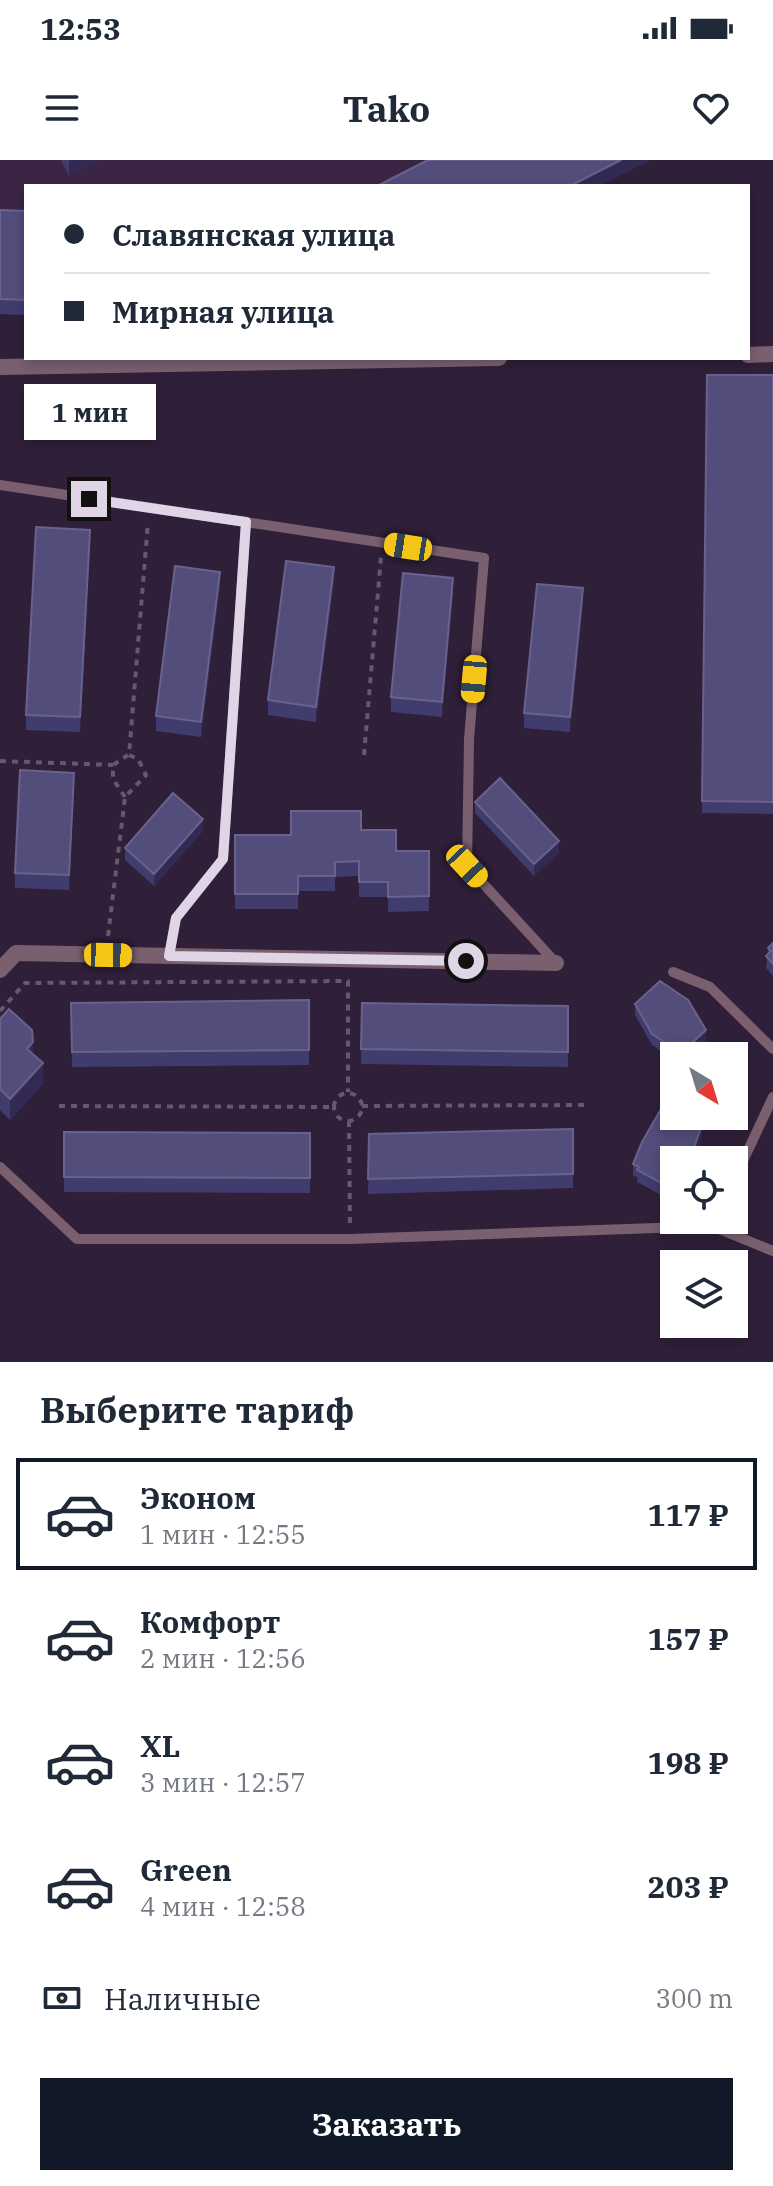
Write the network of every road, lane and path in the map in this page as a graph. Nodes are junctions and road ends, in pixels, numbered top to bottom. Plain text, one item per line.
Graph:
1 (773, 354) edge
2 (750, 355) edge
3 (388, 360) edge
4 (0, 367) edge
5 (0, 485) edge
6 (149, 508) junction
7 (246, 522) junction
8 (382, 543) junction
9 (129, 755) junction
10 (364, 755) dead end
11 (0, 761) edge
12 (113, 765) junction
13 (125, 797) junction
14 (108, 936) dead end
15 (169, 956) junction
16 (556, 963) joint
17 (0, 970) edge
18 (673, 972) dead end
19 (0, 1011) edge
20 (773, 1049) edge
21 (348, 1092) junction
22 (773, 1097) edge
23 (585, 1105) dead end
24 (59, 1106) dead end
25 (362, 1106) junction
26 (334, 1107) junction
27 (349, 1121) junction
28 (748, 1150) edge
29 (0, 1167) edge
30 (660, 1225) edge
31 (737, 1234) edge
32 (351, 1239) junction
33 (773, 1251) edge

1 - 2 street
3 - 4 street
5 - 6 lane
6 - 7 lane
6 - 9 path
7 - 8 lane
7 - 15 lane
8 - 10 path
8 - 16 lane
9 - 12 path
9 - 13 path
11 - 12 path
12 - 13 path
13 - 14 path
15 - 16 street
15 - 17 street
18 - 20 lane
19 - 21 path
21 - 25 path
21 - 26 path
22 - 28 lane
23 - 25 path
24 - 26 path
25 - 27 path
26 - 27 path
27 - 32 path
29 - 32 lane
30 - 32 lane
31 - 33 lane

